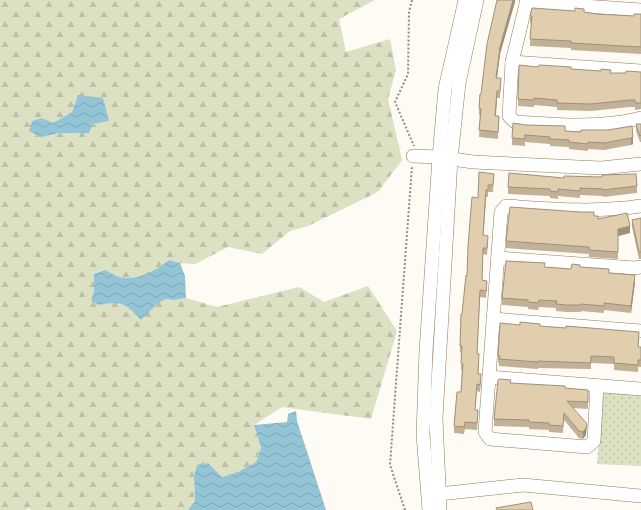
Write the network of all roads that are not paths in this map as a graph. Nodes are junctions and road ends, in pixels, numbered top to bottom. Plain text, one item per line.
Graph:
1 (465, 0) edge
2 (477, 0) edge
3 (526, 1) edge
4 (588, 3) edge
5 (641, 10) edge
6 (512, 62) junction
7 (641, 70) edge
8 (641, 118) edge
9 (413, 156) road end
10 (445, 158) junction
11 (641, 164) edge
12 (641, 206) edge
13 (498, 258) junction
14 (641, 267) edge
15 (494, 319) junction
16 (641, 331) edge
17 (489, 377) junction
18 (597, 386) junction
19 (641, 389) edge
20 (439, 494) junction
21 (641, 496) edge
22 (429, 510) edge
23 (440, 510) edge

1 - 10 street
2 - 10 street
3 - 4 street
3 - 6 street
4 - 5 street
6 - 7 street
6 - 8 street
9 - 10 street
10 - 11 street
10 - 20 street
10 - 22 street
12 - 13 street
13 - 14 street
13 - 15 street
15 - 16 street
15 - 17 street
17 - 18 street
17 - 18 street
18 - 19 street
20 - 21 street
20 - 23 street

